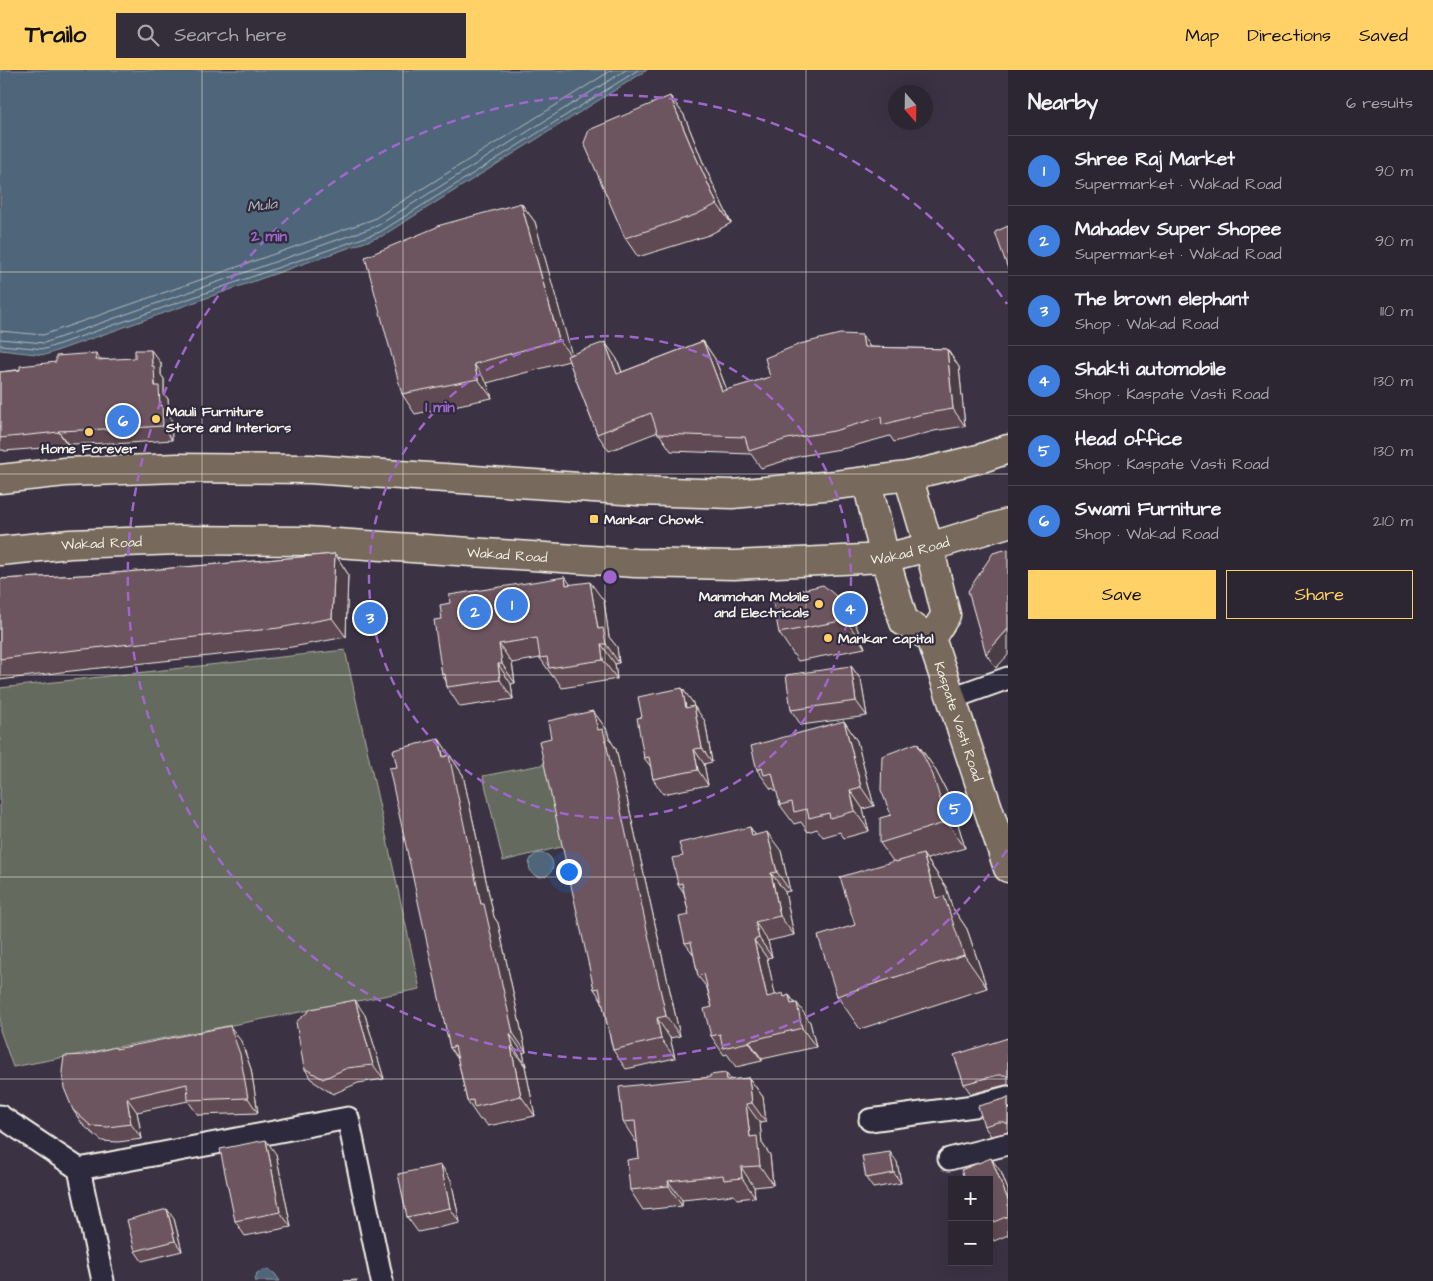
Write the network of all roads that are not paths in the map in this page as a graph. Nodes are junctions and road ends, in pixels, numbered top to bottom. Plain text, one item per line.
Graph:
1 (1008, 449) edge
2 (908, 476) junction
3 (0, 479) edge
4 (867, 482) junction
5 (1008, 522) edge
6 (929, 547) junction
7 (0, 551) edge
8 (885, 558) junction
9 (932, 638) junction
10 (1008, 678) edge
11 (952, 698) junction
12 (1003, 836) edge
13 (1008, 868) edge
14 (1008, 1097) edge
15 (0, 1116) edge
16 (870, 1120) dead end
17 (1008, 1144) edge
18 (950, 1159) dead end
19 (79, 1169) junction
20 (103, 1281) edge
21 (382, 1281) edge

1 - 2 main road
2 - 4 main road
2 - 6 main road
3 - 4 main road
4 - 8 main road
5 - 6 main road, Wakad Road
6 - 8 main road, Wakad Road
6 - 9 main road
7 - 8 main road, Wakad Road
8 - 9 main road
9 - 11 main road, Kaspate Vasti Road
10 - 11 street
11 - 12 main road, Kaspate Vasti Road
12 - 13 main road, Kaspate Vasti Road
14 - 16 street
15 - 19 street
17 - 18 street
19 - 20 street
19 - 21 street

